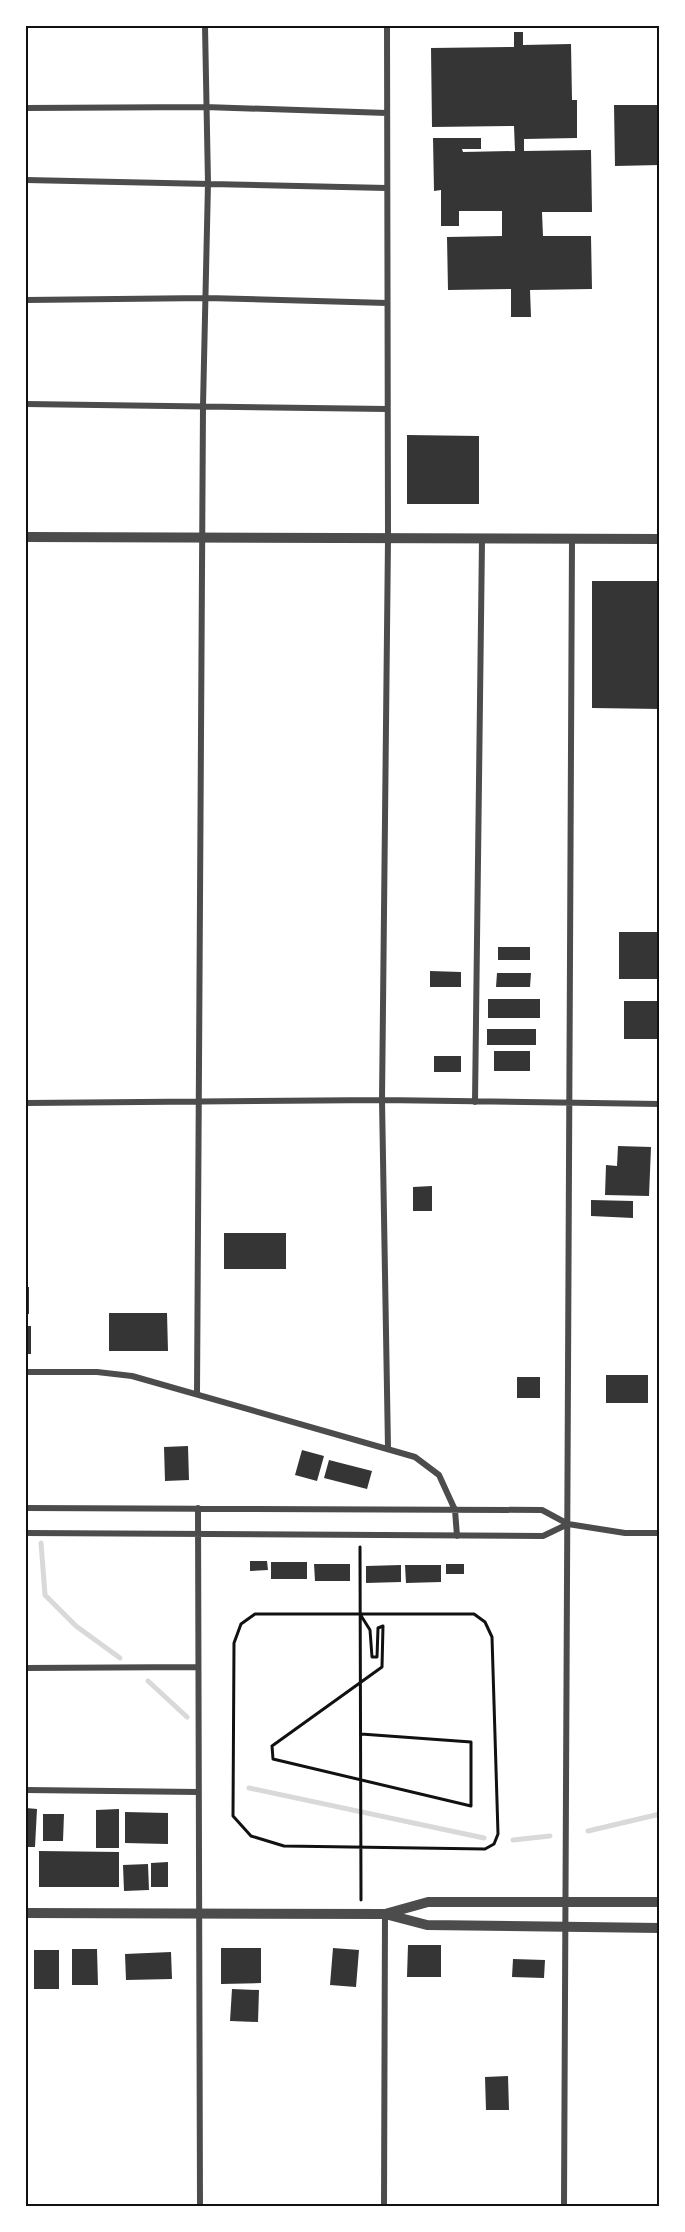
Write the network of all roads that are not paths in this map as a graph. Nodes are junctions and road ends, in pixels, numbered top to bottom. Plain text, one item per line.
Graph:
1 (205, 26) edge
2 (387, 26) edge
3 (205, 107) junction
4 (26, 108) edge
5 (387, 113) junction
6 (26, 180) edge
7 (208, 183) junction
8 (387, 188) junction
9 (207, 298) junction
10 (26, 300) edge
11 (387, 303) junction
12 (26, 404) edge
13 (203, 406) junction
14 (387, 409) junction
15 (204, 536) junction
16 (26, 537) edge
17 (387, 539) junction
18 (660, 539) edge
19 (482, 540) junction
20 (572, 540) junction
21 (382, 1100) junction
22 (197, 1101) junction
23 (26, 1102) edge
24 (475, 1102) junction
25 (569, 1104) junction
26 (660, 1104) edge
27 (26, 1372) edge
28 (196, 1393) junction
29 (388, 1448) junction
30 (26, 1508) edge
31 (198, 1508) junction
32 (455, 1510) junction
33 (568, 1524) junction
34 (26, 1533) edge
35 (660, 1533) edge
36 (198, 1534) junction
37 (457, 1536) junction
38 (197, 1667) junction
39 (26, 1668) edge
40 (26, 1790) edge
41 (198, 1792) junction
42 (566, 1902) junction
43 (660, 1902) edge
44 (26, 1913) edge
45 (198, 1913) junction
46 (385, 1914) junction
47 (565, 1928) junction
48 (660, 1928) edge
49 (200, 2206) edge
50 (384, 2206) edge
51 (564, 2206) edge

1 - 3 street
2 - 5 street
3 - 4 street
3 - 5 street
3 - 7 street
5 - 8 street
6 - 7 street
7 - 8 street
7 - 9 street
8 - 11 street
9 - 10 street
9 - 11 street
9 - 13 street
11 - 14 street
12 - 13 street
13 - 14 street
13 - 15 street
14 - 17 street
15 - 16 street
15 - 17 street
15 - 22 street
17 - 19 street
17 - 21 street
18 - 20 street
19 - 20 street
19 - 24 street
20 - 25 street
21 - 22 street
21 - 24 street
21 - 29 street
22 - 23 street
22 - 28 street
24 - 25 street
25 - 26 street
25 - 33 street
27 - 28 street
28 - 29 street
29 - 32 street
30 - 31 street
31 - 32 street
31 - 36 street
32 - 33 street
32 - 37 street
33 - 35 street
33 - 37 street
33 - 42 street
34 - 36 street
36 - 37 street
36 - 38 street
38 - 39 street
38 - 41 street
40 - 41 street
41 - 45 street
42 - 43 street
42 - 46 street
42 - 47 street
44 - 45 street
45 - 46 street
45 - 49 street
46 - 47 street
46 - 50 street
47 - 48 street
47 - 51 street

